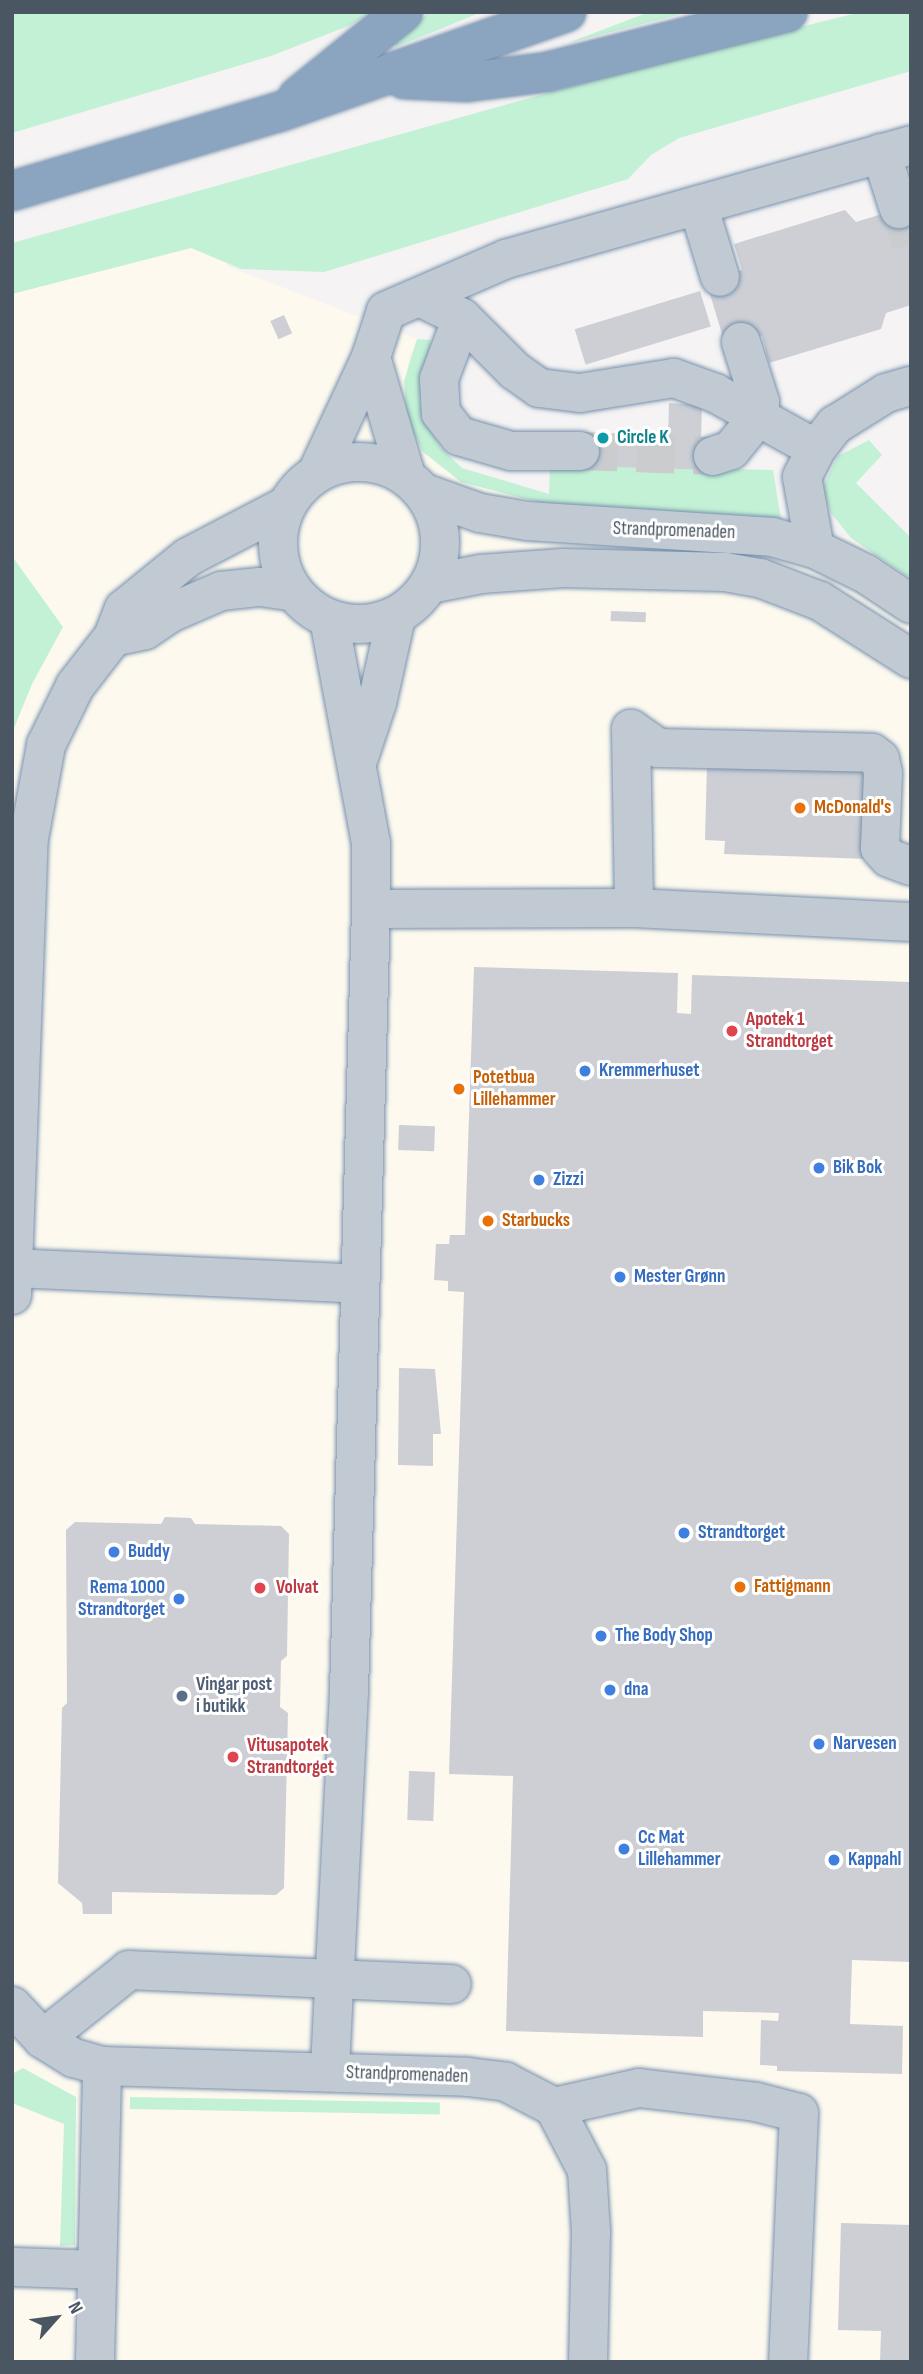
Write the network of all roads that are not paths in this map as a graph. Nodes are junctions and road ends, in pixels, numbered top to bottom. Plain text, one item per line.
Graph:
1 (403, 12) edge
2 (566, 12) edge
3 (788, 12) edge
4 (381, 78) junction
5 (279, 113) junction
6 (896, 149) edge
7 (12, 191) edge
8 (698, 205) junction
9 (899, 209) tunnel mouth
10 (720, 277) dead end
11 (420, 297) junction
12 (462, 318) junction
13 (741, 342) dead end
14 (371, 357) junction
15 (911, 386) edge
16 (758, 417) junction
17 (816, 449) junction
18 (580, 451) tunnel mouth
19 (713, 456) tunnel mouth
20 (317, 473) junction
21 (415, 485) junction
22 (286, 506) junction
23 (815, 549) junction
24 (430, 584) junction
25 (294, 592) junction
26 (911, 604) edge
27 (396, 617) junction
28 (329, 619) junction
29 (811, 621) dead end
30 (114, 637) junction
31 (911, 659) edge
32 (911, 677) edge
33 (355, 771) junction
34 (911, 866) edge
35 (634, 908) junction
36 (371, 909) junction
37 (911, 922) edge
38 (12, 1268) edge
39 (358, 1284) junction
40 (12, 1295) edge
41 (335, 1978) junction
42 (452, 1984) dead end
43 (12, 2007) edge
44 (43, 2039) junction
45 (102, 2066) junction
46 (330, 2072) junction
47 (554, 2107) junction
48 (12, 2267) edge
49 (96, 2270) junction
50 (95, 2362) edge
51 (588, 2362) edge
52 (788, 2362) edge

1 - 5 highway
2 - 4 highway
3 - 4 highway
4 - 5 highway
5 - 7 highway
6 - 8 street
6 - 9 street
8 - 10 street
8 - 11 street
11 - 12 street
11 - 14 street
12 - 16 street
12 - 18 street
13 - 16 street
14 - 20 street
14 - 21 street
15 - 17 street
16 - 17 street
16 - 19 street
17 - 23 street
20 - 21 street
20 - 22 street
21 - 23 street, Strandpromenaden
21 - 24 street
22 - 25 street
22 - 30 street
23 - 26 street, Strandpromenaden
24 - 27 street
24 - 31 street, Strandpromenaden
25 - 28 street
25 - 30 street
27 - 28 street
27 - 33 street
28 - 33 street
29 - 32 street
30 - 38 street
33 - 36 street
34 - 35 street
35 - 36 street
35 - 37 street
36 - 39 street
38 - 39 street
38 - 40 street
39 - 41 street
41 - 42 street
41 - 44 street
41 - 46 street
43 - 44 street, Strandpromenaden
44 - 45 street, Strandpromenaden
45 - 46 street, Strandpromenaden
45 - 49 street
46 - 47 street, Strandpromenaden
47 - 51 street
47 - 52 street
48 - 49 street
49 - 50 street

